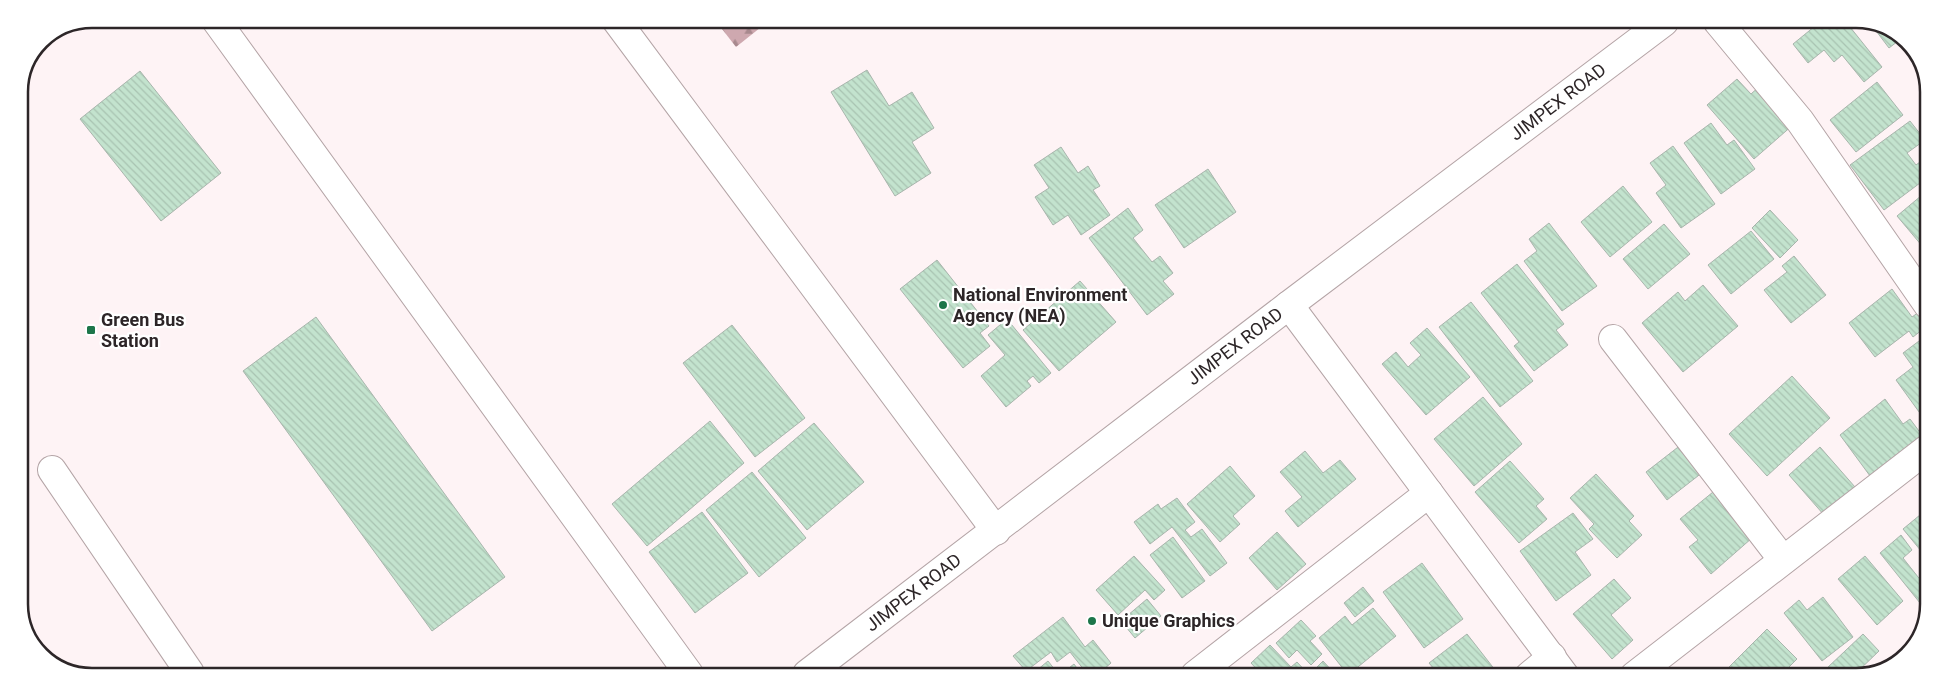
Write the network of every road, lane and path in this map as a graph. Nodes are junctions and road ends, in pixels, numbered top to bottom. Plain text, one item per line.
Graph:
1 (222, 28) edge
2 (622, 28) edge
3 (1656, 28) edge
4 (1723, 28) edge
5 (1920, 294) edge
6 (1290, 305) junction
7 (1613, 339) dead end
8 (1920, 454) edge
9 (52, 470) dead end
10 (1429, 493) junction
11 (996, 531) junction
12 (1783, 560) junction
13 (1558, 666) edge
14 (187, 668) edge
15 (685, 668) edge
16 (815, 668) edge
17 (1204, 668) edge
18 (1644, 668) edge

1 - 15 street
2 - 11 street
3 - 6 street, JIMPEX ROAD
4 - 5 street
6 - 10 street
6 - 11 street, JIMPEX ROAD
7 - 12 street
8 - 12 street
9 - 14 street
10 - 13 street
10 - 17 street
11 - 16 street, JIMPEX ROAD
12 - 18 street

